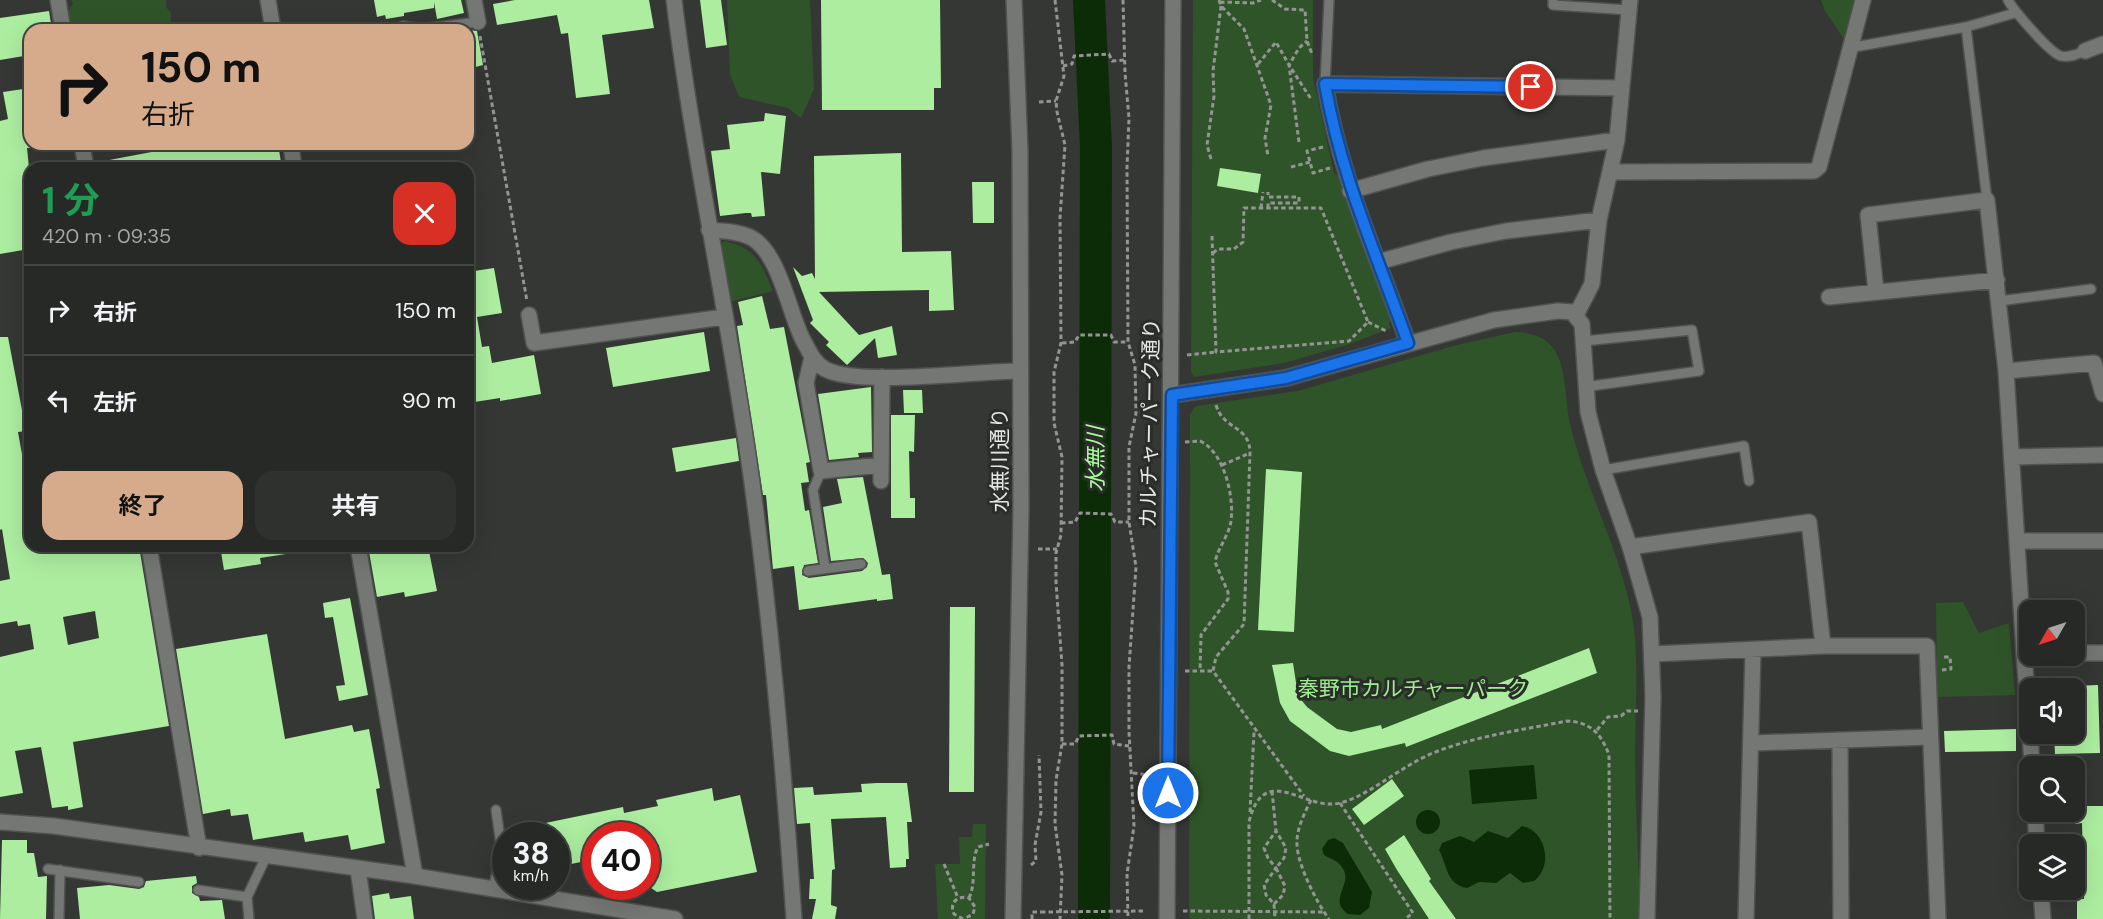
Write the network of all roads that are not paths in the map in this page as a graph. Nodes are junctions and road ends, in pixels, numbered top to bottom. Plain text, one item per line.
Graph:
1 (58, 0) edge
2 (268, 0) edge
3 (474, 0) edge
4 (674, 0) edge
5 (1014, 0) edge
6 (1173, 0) edge
7 (1329, 0) edge
8 (1553, 0) edge
9 (1863, 0) edge
10 (2008, 0) edge
11 (1629, 5) edge
12 (2015, 13) junction
13 (477, 22) joint
14 (62, 24) edge
15 (272, 24) edge
16 (461, 24) edge
17 (1966, 27) junction
18 (2103, 44) edge
19 (1850, 48) junction
20 (2085, 51) joint
21 (1325, 84) junction
22 (1622, 88) junction
23 (1617, 140) junction
24 (1611, 172) junction
25 (1350, 191) junction
26 (1987, 200) junction
27 (1599, 220) junction
28 (709, 230) junction
29 (1378, 262) junction
30 (1997, 280) junction
31 (2091, 289) dead end
32 (1876, 292) junction
33 (1829, 297) dead end
34 (2000, 301) junction
35 (529, 315) road end
36 (1576, 315) junction
37 (724, 317) junction
38 (1584, 341) junction
39 (1408, 343) junction
40 (812, 357) junction
41 (1020, 371) junction
42 (2006, 371) junction
43 (882, 377) junction
44 (1584, 387) junction
45 (2103, 394) edge
46 (1172, 395) junction
47 (2103, 455) edge
48 (2012, 457) junction
49 (1603, 470) junction
50 (821, 471) junction
51 (1749, 481) dead end
52 (2019, 541) junction
53 (2103, 541) edge
54 (1630, 547) junction
55 (150, 552) edge
56 (359, 552) edge
57 (861, 564) dead end
58 (825, 567) junction
59 (808, 571) dead end
60 (2023, 600) edge
61 (1823, 646) junction
62 (1754, 650) junction
63 (2085, 653) edge
64 (2103, 653) edge
65 (1653, 654) junction
66 (1930, 737) junction
67 (1840, 740) junction
68 (1753, 744) junction
69 (496, 810) dead end
70 (0, 822) edge
71 (498, 822) edge
72 (199, 848) junction
73 (266, 857) junction
74 (48, 869) dead end
75 (358, 869) junction
76 (60, 870) junction
77 (415, 876) junction
78 (139, 882) dead end
79 (492, 889) edge
80 (198, 890) dead end
81 (248, 897) junction
82 (546, 900) edge
83 (2042, 900) edge
84 (613, 914) edge
85 (59, 919) edge
86 (249, 919) edge
87 (365, 919) edge
88 (675, 919) edge
89 (794, 919) edge
90 (1013, 919) edge
91 (1167, 919) edge
92 (1647, 919) edge
93 (1746, 919) edge
94 (1841, 919) edge
95 (1938, 919) edge
96 (2043, 919) edge

1 - 14 street
2 - 15 street
3 - 13 street
4 - 28 street
5 - 41 street, 水無川通り
6 - 46 street, カルチャーパーク通り
7 - 21 lane
8 - 11 lane
9 - 19 street
10 - 12 lane
11 - 22 street
12 - 17 lane
12 - 20 lane
13 - 16 lane
17 - 19 lane
17 - 26 lane
18 - 20 street
19 - 24 street
21 - 22 street
21 - 25 street
22 - 23 street
23 - 24 street
23 - 25 street
24 - 27 street
25 - 29 street
26 - 30 street
26 - 32 street
27 - 29 street
27 - 36 street
28 - 37 street
28 - 40 street
29 - 39 street
30 - 32 street
30 - 34 street
31 - 34 lane
32 - 33 street
34 - 42 street
35 - 37 street
36 - 38 street
36 - 39 street
37 - 89 street
38 - 44 street
38 - 44 lane
39 - 46 street
40 - 43 street
40 - 50 street
41 - 43 street
41 - 90 street, 水無川通り
42 - 45 street
42 - 48 street
43 - 50 street
44 - 49 street
46 - 91 street, カルチャーパーク通り
47 - 48 street
48 - 52 street
49 - 51 lane
49 - 54 street
50 - 58 lane
52 - 53 street
52 - 60 street
54 - 61 street
54 - 65 street
55 - 72 street
56 - 77 street
57 - 58 lane
58 - 59 lane
61 - 62 street
61 - 66 street
62 - 65 street
62 - 68 street
63 - 64 street
65 - 92 street
66 - 67 street
66 - 95 street
67 - 68 street
67 - 94 street
68 - 93 street
69 - 71 lane
70 - 72 street
72 - 73 street
73 - 75 street
73 - 81 lane
74 - 76 lane
75 - 77 street
75 - 87 street
76 - 78 lane
76 - 85 lane
77 - 79 street
80 - 81 lane
81 - 86 lane
82 - 84 street
83 - 96 street
84 - 88 street

